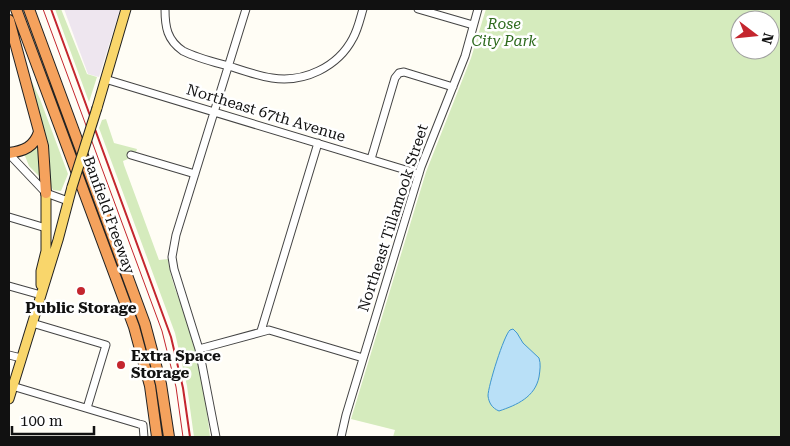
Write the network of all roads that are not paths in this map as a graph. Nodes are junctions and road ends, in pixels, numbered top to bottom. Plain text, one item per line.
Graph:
1 (16, 9) edge
2 (29, 9) edge
3 (126, 9) edge
4 (165, 9) edge
5 (246, 9) edge
6 (363, 9) edge
7 (418, 9) edge
8 (478, 9) edge
9 (9, 20) edge
10 (473, 25) junction
11 (228, 66) junction
12 (105, 78) junction
13 (453, 86) junction
14 (214, 112) junction
15 (39, 132) junction
16 (318, 143) junction
17 (9, 154) edge
18 (131, 155) dead end
19 (371, 159) junction
20 (195, 174) junction
21 (419, 174) junction
22 (46, 193) junction
23 (68, 201) junction
24 (9, 217) edge
25 (46, 228) junction
26 (9, 286) edge
27 (41, 296) junction
28 (32, 323) junction
29 (261, 331) junction
30 (200, 349) junction
31 (9, 355) edge
32 (20, 358) junction
33 (363, 358) junction
34 (12, 386) junction
35 (9, 398) edge
36 (87, 408) junction
37 (218, 436) edge
38 (144, 437) edge
39 (157, 437) edge
40 (169, 437) edge
41 (341, 437) edge

1 - 39 highway, Banfield Freeway
2 - 40 highway, Banfield Freeway
3 - 12 main road
4 - 11 street
5 - 11 street
6 - 11 street
7 - 10 street
8 - 10 street, Northeast Tillamook Street
9 - 15 highway
10 - 13 street, Northeast Tillamook Street
11 - 14 street
12 - 14 street, Northeast 67th Avenue
12 - 23 main road, bridge
13 - 19 street
13 - 21 street, Northeast Tillamook Street
14 - 16 street, Northeast 67th Avenue
14 - 20 street
15 - 17 highway
15 - 22 highway
16 - 19 street, Northeast 67th Avenue
16 - 29 street
17 - 22 street
18 - 20 street
19 - 21 street, Northeast 67th Avenue
20 - 30 street
21 - 33 street, Northeast Tillamook Street
22 - 23 street
22 - 25 main road
23 - 27 main road
24 - 25 street
25 - 27 main road
26 - 27 street
27 - 28 main road
28 - 32 main road
28 - 36 street
29 - 30 street
29 - 33 street
30 - 37 street
31 - 32 street
32 - 34 main road
33 - 41 street, Northeast Tillamook Street
34 - 35 main road
34 - 36 street
36 - 38 street

